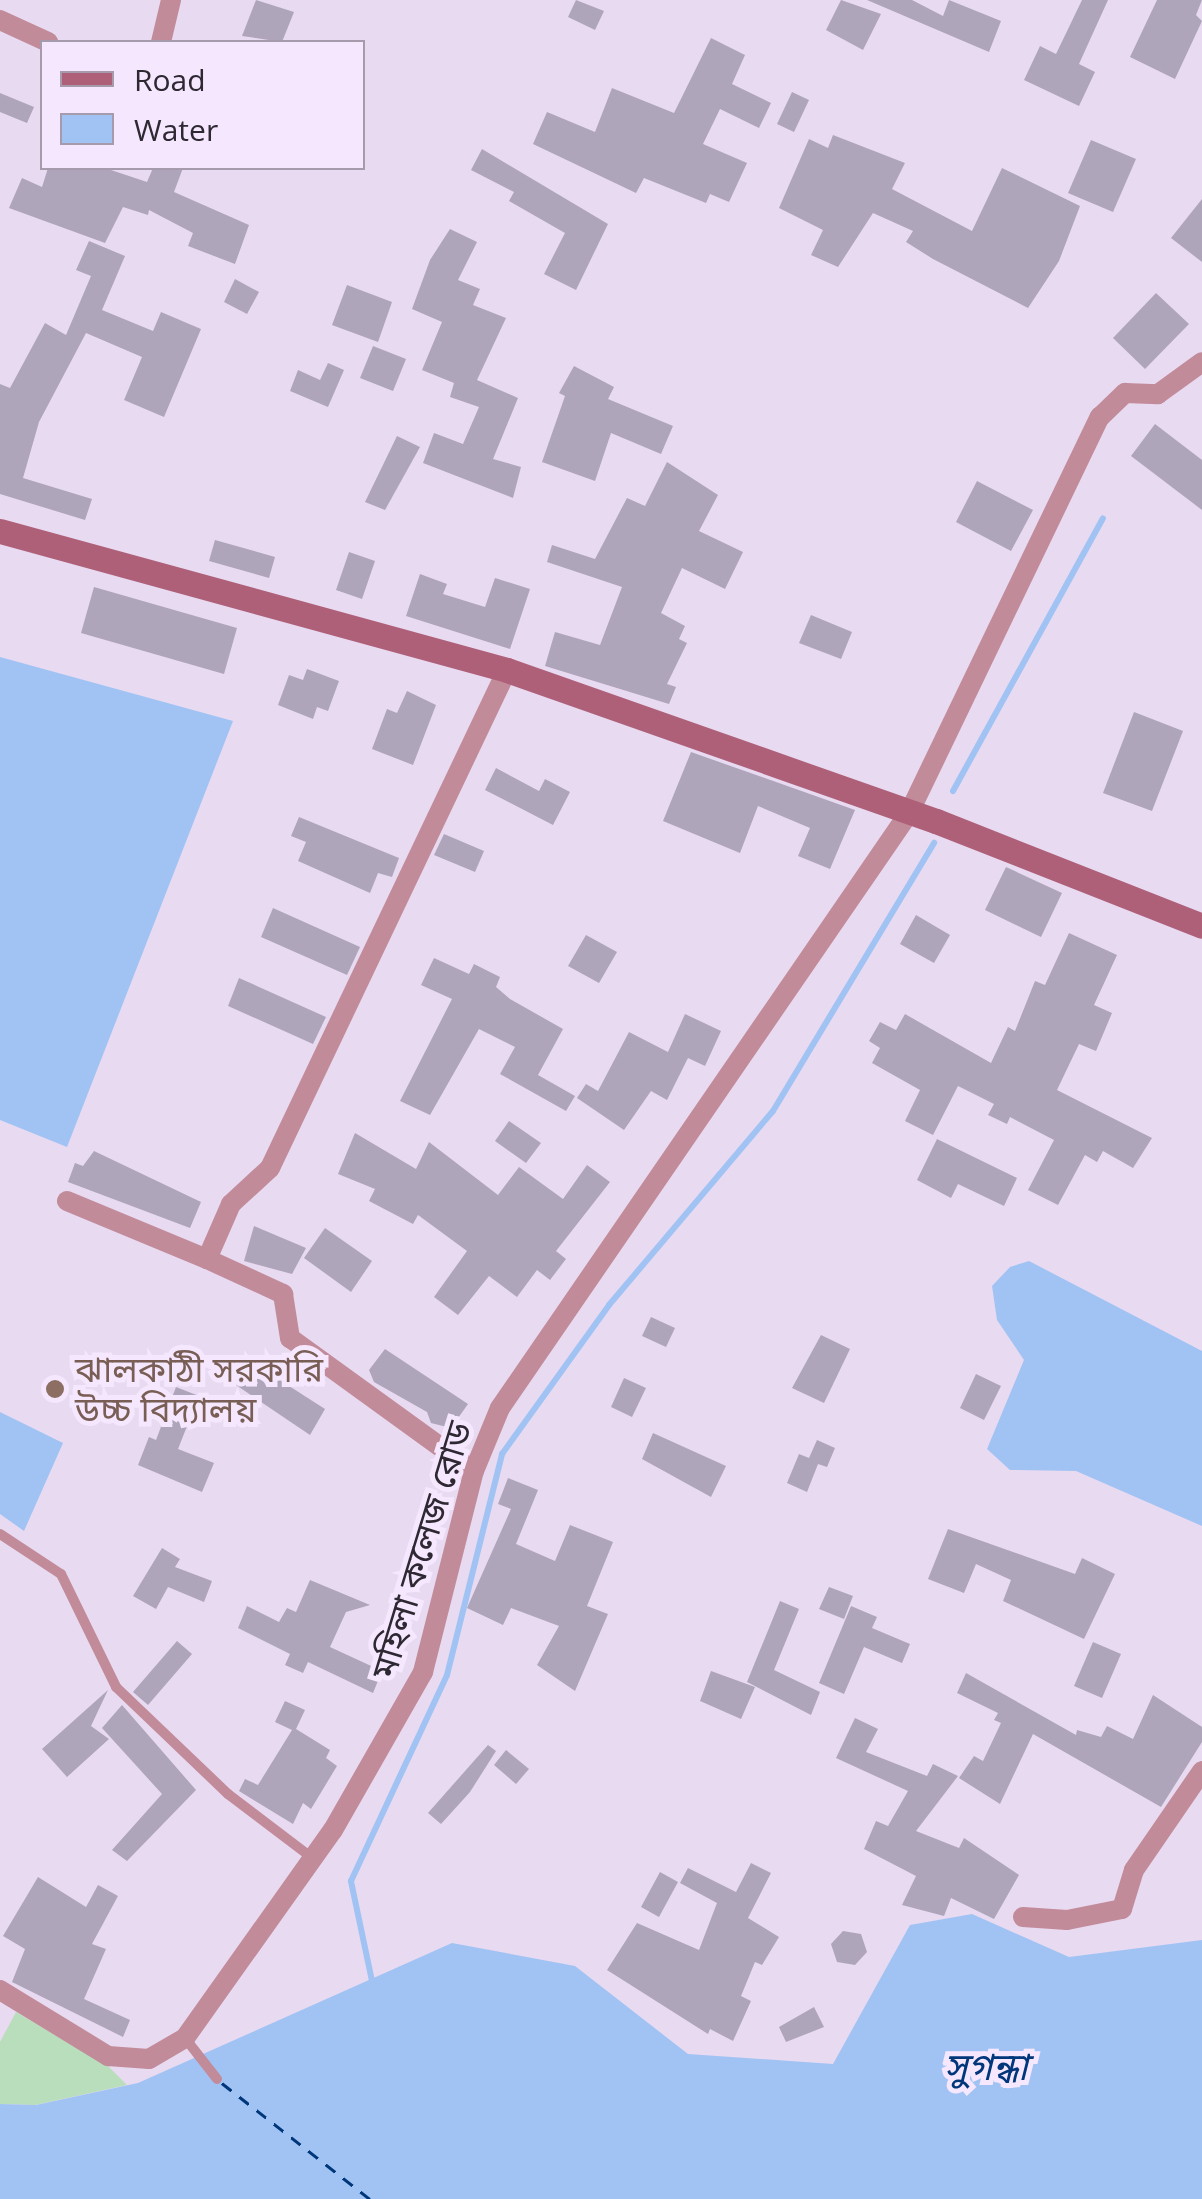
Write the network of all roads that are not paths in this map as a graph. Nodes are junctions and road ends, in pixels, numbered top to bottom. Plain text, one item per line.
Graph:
1 (172, 0) edge
2 (0, 20) edge
3 (44, 40) edge
4 (162, 40) edge
5 (1202, 362) edge
6 (0, 532) edge
7 (507, 670) junction
8 (910, 813) junction
9 (1202, 926) edge
10 (67, 1201) dead end
11 (207, 1259) junction
12 (474, 1471) junction
13 (0, 1534) edge
14 (1202, 1771) edge
15 (312, 1857) junction
16 (1023, 1917) dead end
17 (0, 1990) edge
18 (185, 2038) junction
19 (218, 2079) dead end

1 - 4 street
2 - 3 street
5 - 8 street, মহিলা কলেজ রোড
6 - 7 main road
7 - 8 main road
7 - 11 street
8 - 9 main road
8 - 12 street, মহিলা কলেজ রোড
10 - 11 street
11 - 12 street
12 - 15 street, মহিলা কলেজ রোড
13 - 15 lane
14 - 16 street
15 - 18 street, মহিলা কলেজ রোড
17 - 18 street
18 - 19 lane

